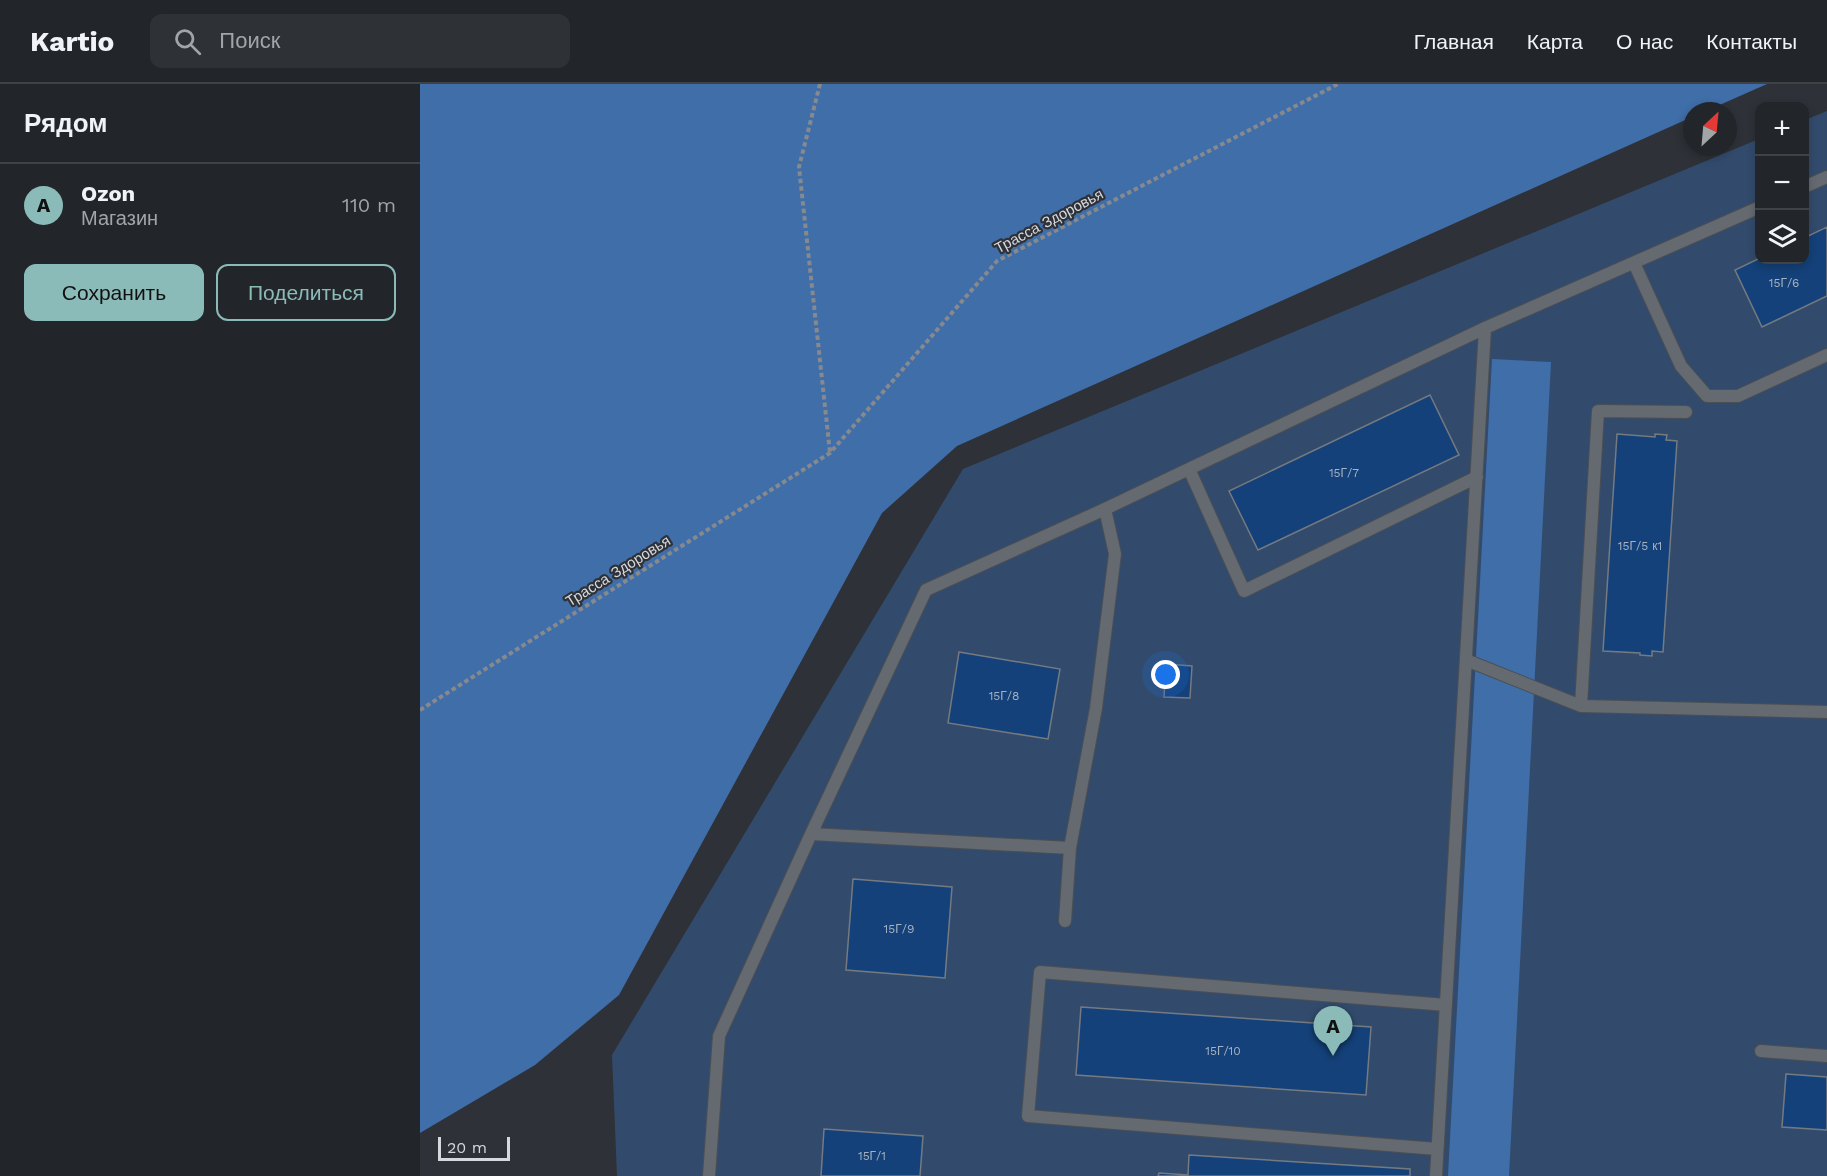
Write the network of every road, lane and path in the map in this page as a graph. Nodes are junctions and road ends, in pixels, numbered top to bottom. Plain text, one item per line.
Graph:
1 (820, 84) edge
2 (1338, 84) edge
3 (1827, 177) edge
4 (1809, 185) edge
5 (1755, 209) edge
6 (1634, 263) junction
7 (1485, 328) junction
8 (1827, 355) edge
9 (1686, 412) dead end
10 (830, 453) junction
11 (1190, 470) junction
12 (1477, 477) junction
13 (1105, 509) junction
14 (1466, 660) junction
15 (1581, 706) junction
16 (420, 710) edge
17 (1827, 712) edge
18 (811, 834) junction
19 (1070, 848) junction
20 (1065, 921) dead end
21 (1446, 1005) junction
22 (1761, 1051) dead end
23 (1827, 1056) edge
24 (1437, 1149) junction
25 (709, 1176) edge
26 (1436, 1176) edge

1 - 10 path
2 - 10 path, Трасса Здоровья
3 - 4 lane
5 - 6 lane
6 - 7 lane
6 - 8 lane
7 - 11 lane
7 - 12 lane
9 - 15 lane
10 - 16 path, Трасса Здоровья
11 - 12 lane
11 - 13 lane
12 - 14 lane
13 - 18 lane
13 - 19 lane
14 - 15 lane
14 - 21 lane
15 - 17 lane
18 - 19 lane
18 - 25 lane
19 - 20 lane
21 - 24 lane
21 - 24 lane
22 - 23 lane
24 - 26 lane

